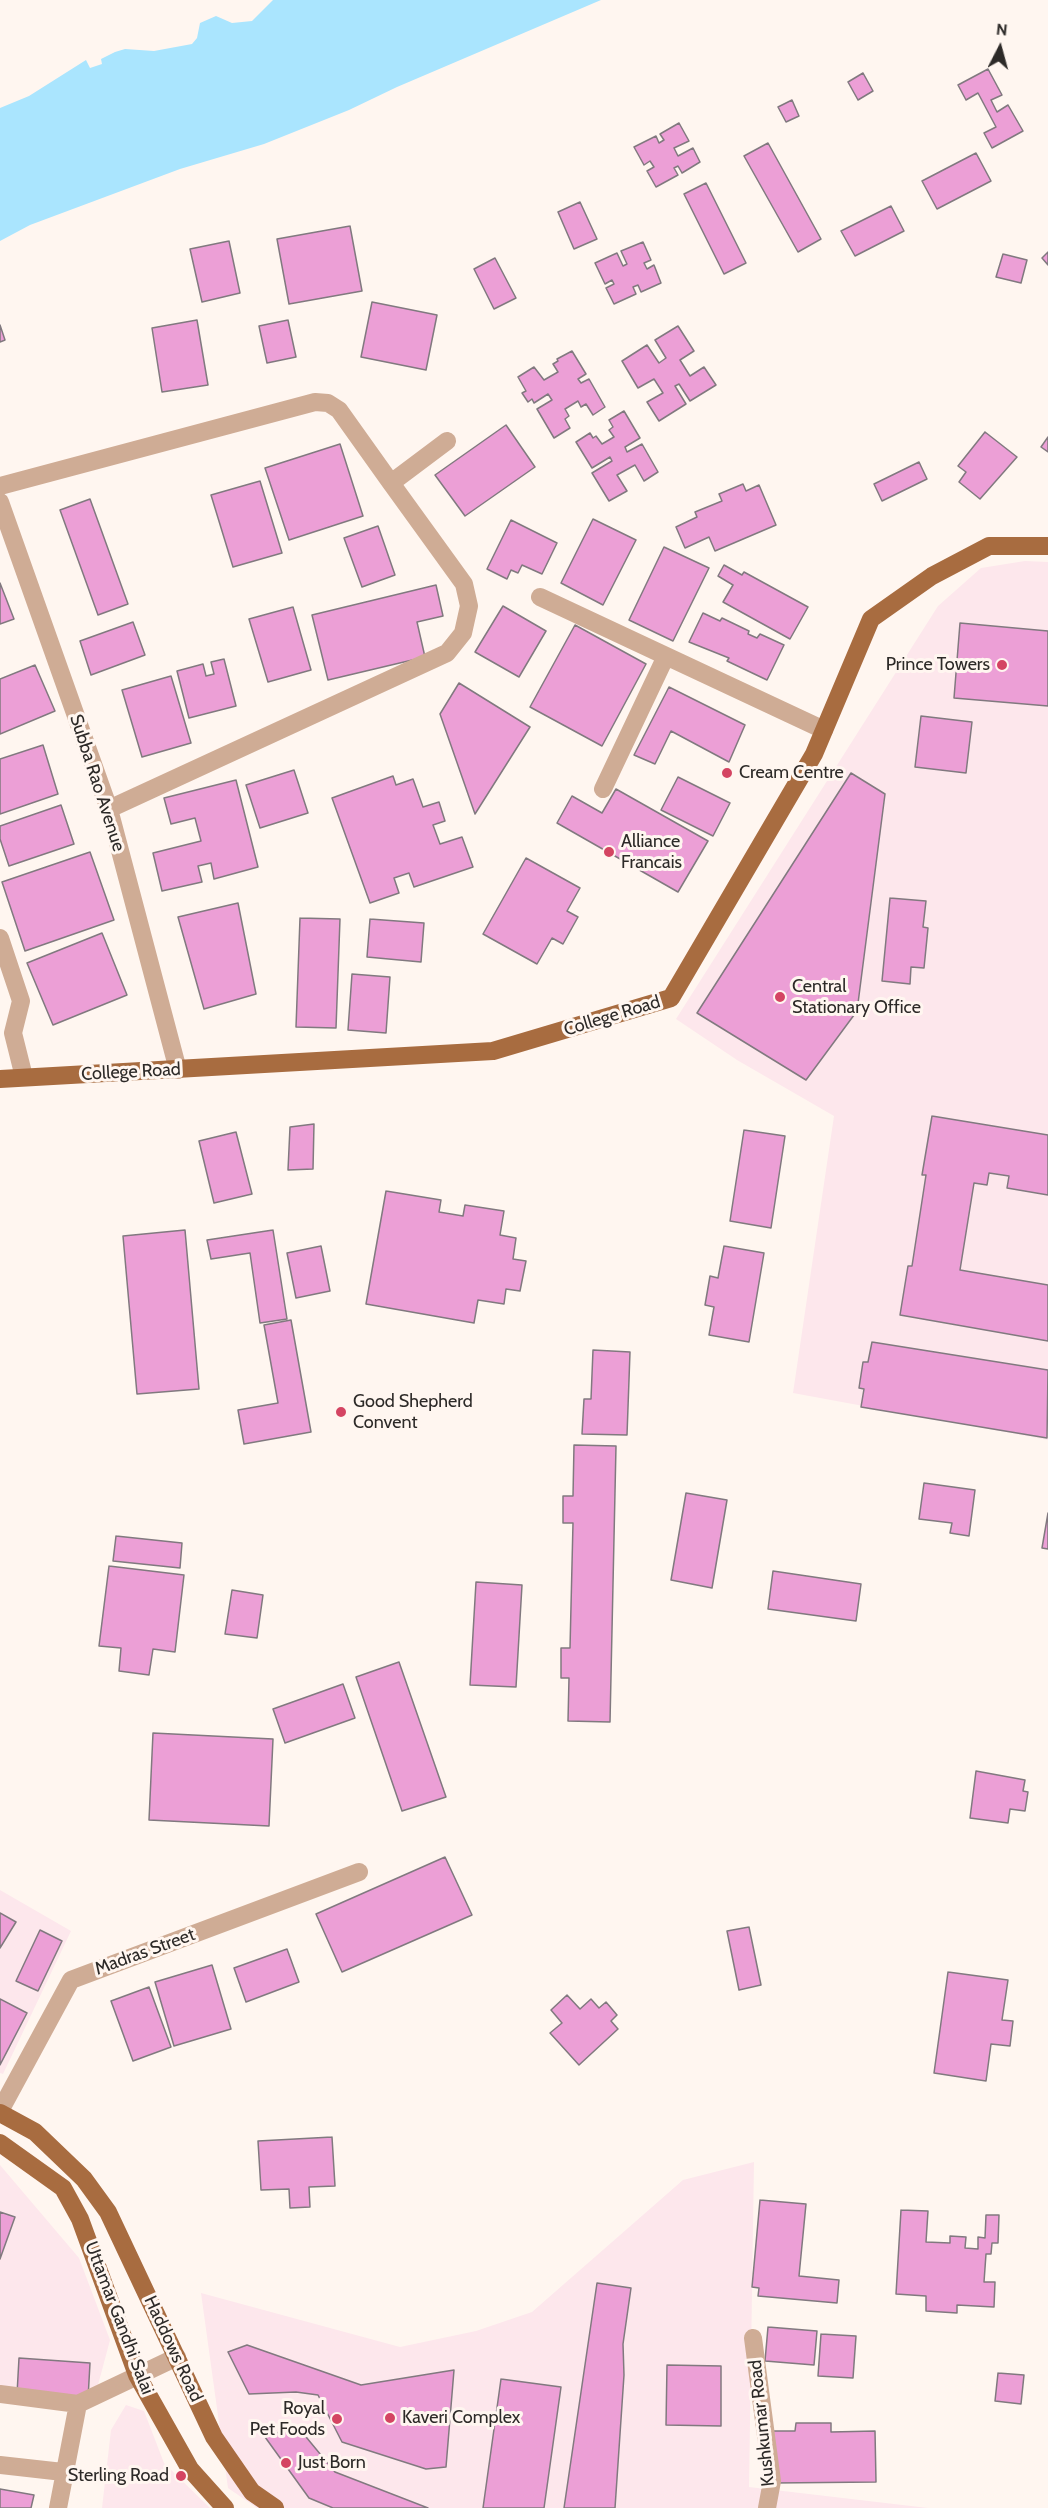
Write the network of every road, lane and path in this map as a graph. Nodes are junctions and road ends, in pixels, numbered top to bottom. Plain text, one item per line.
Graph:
1 (447, 441) dead end
2 (391, 483) junction
3 (0, 486) edge
4 (0, 502) edge
5 (1048, 546) edge
6 (540, 597) dead end
7 (666, 656) junction
8 (824, 730) junction
9 (603, 789) dead end
10 (109, 809) junction
11 (0, 938) edge
12 (7, 1024) edge
13 (178, 1070) junction
14 (24, 1077) junction
15 (0, 1078) edge
16 (359, 1872) dead end
17 (0, 2112) edge
18 (0, 2143) edge
19 (753, 2338) dead end
20 (177, 2357) junction
21 (137, 2375) junction
22 (0, 2394) edge
23 (78, 2404) junction
24 (0, 2465) edge
25 (63, 2472) junction
26 (58, 2508) edge
27 (225, 2508) edge
28 (276, 2508) edge
29 (767, 2508) edge

1 - 2 street
2 - 3 street
2 - 10 street
4 - 10 street, Subba Rao Avenue
5 - 8 main road, College Road
6 - 7 street
7 - 8 street
7 - 9 street
8 - 13 main road, College Road
10 - 13 street, Subba Rao Avenue
11 - 12 street
12 - 14 street
13 - 14 main road, College Road
14 - 15 main road, College Road
16 - 17 street, Madras Street
17 - 20 main road, Haddows Road
18 - 21 main road, Uttamar Gandhi Salai
19 - 29 street, Kushkumar Road
20 - 21 street
20 - 28 main road, Haddows Road
21 - 23 street
21 - 27 main road, Uttamar Gandhi Salai
22 - 23 street
23 - 25 street
24 - 25 street
25 - 26 street

